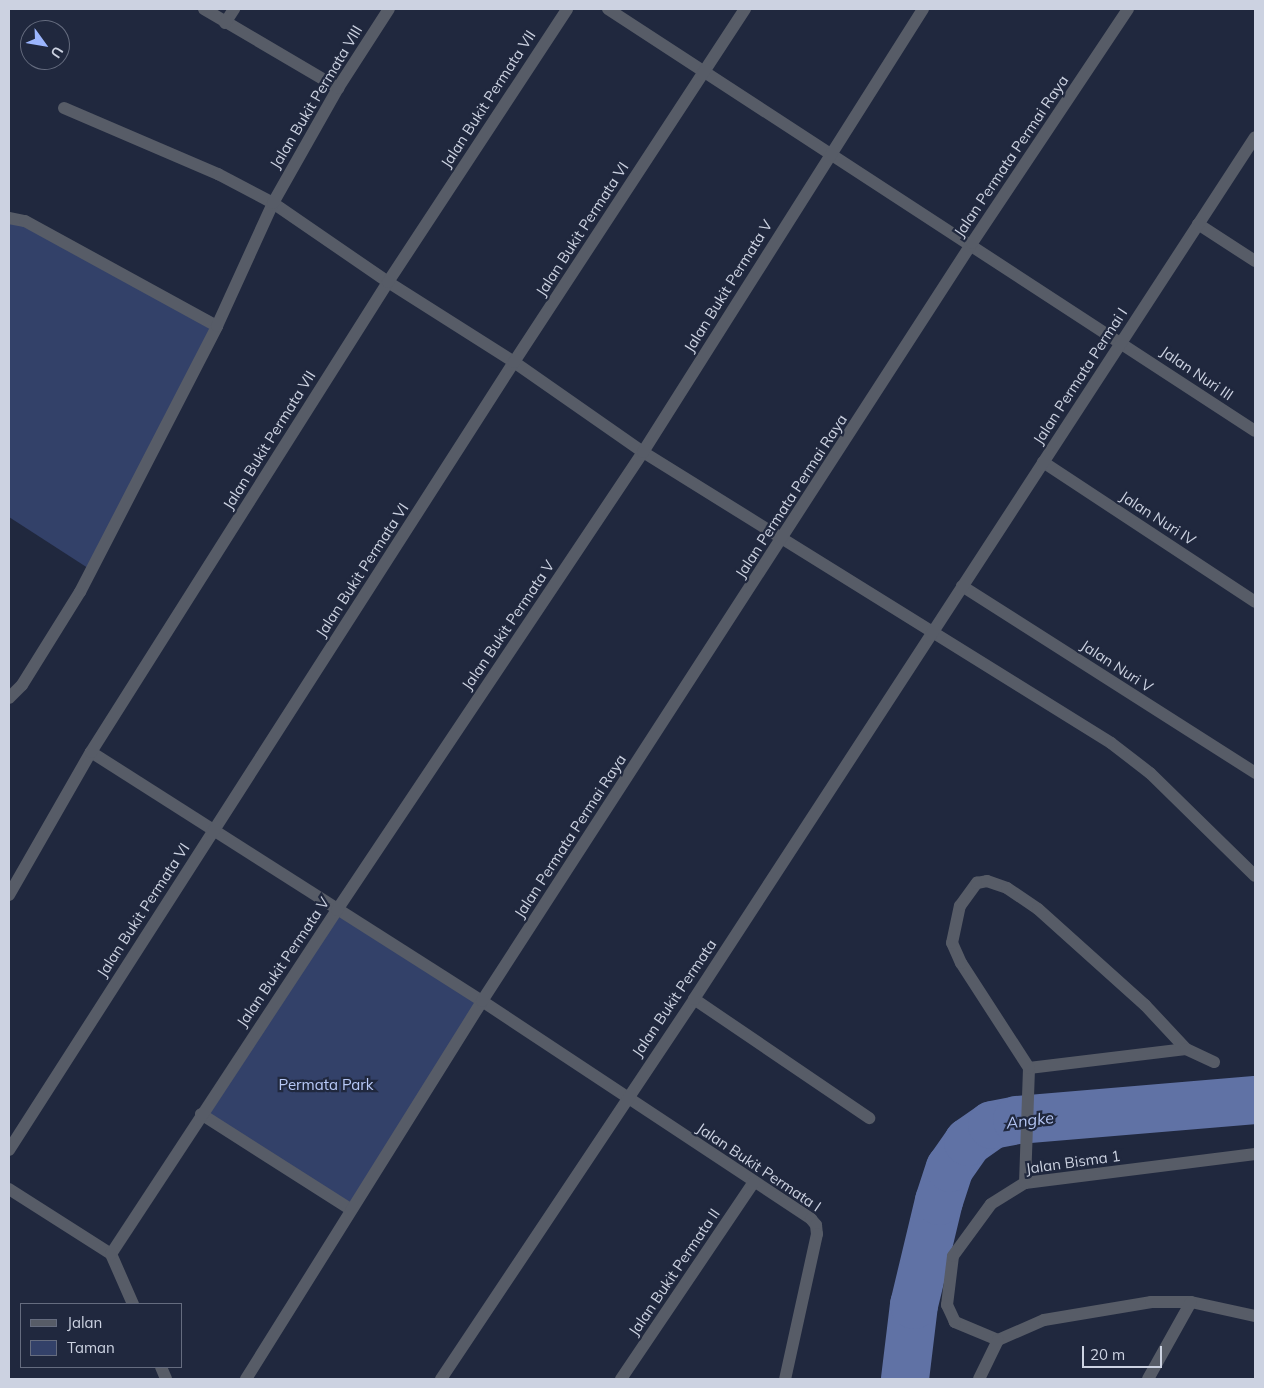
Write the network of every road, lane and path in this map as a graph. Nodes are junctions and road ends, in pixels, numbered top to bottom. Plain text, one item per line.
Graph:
1 (204, 9) edge
2 (234, 9) edge
3 (389, 9) edge
4 (567, 9) edge
5 (608, 9) edge
6 (745, 9) edge
7 (923, 9) edge
8 (1128, 9) edge
9 (224, 23) junction
10 (705, 72) junction
11 (338, 88) junction
12 (64, 108) dead end
13 (1255, 136) edge
14 (830, 153) junction
15 (273, 203) junction
16 (9, 218) edge
17 (1198, 224) junction
18 (972, 243) junction
19 (1255, 261) edge
20 (388, 282) junction
21 (216, 326) junction
22 (1121, 342) junction
23 (514, 362) junction
24 (1255, 431) edge
25 (643, 452) junction
26 (1043, 462) junction
27 (782, 539) junction
28 (962, 586) junction
29 (1255, 602) edge
30 (932, 633) junction
31 (9, 698) edge
32 (91, 752) junction
33 (1255, 773) edge
34 (214, 829) junction
35 (1255, 876) edge
36 (9, 896) edge
37 (337, 910) junction
38 (694, 999) junction
39 (482, 1002) junction
40 (1186, 1049) junction
41 (1214, 1062) dead end
42 (1029, 1068) junction
43 (626, 1098) junction
44 (201, 1114) junction
45 (869, 1118) dead end
46 (9, 1150) edge
47 (1255, 1154) edge
48 (754, 1182) junction
49 (1025, 1183) junction
50 (9, 1189) edge
51 (350, 1209) junction
52 (112, 1254) junction
53 (1191, 1302) junction
54 (134, 1303) edge
55 (1255, 1316) edge
56 (998, 1340) junction
57 (246, 1379) edge
58 (441, 1379) edge
59 (621, 1379) edge
60 (785, 1379) edge
61 (979, 1379) edge
62 (1148, 1379) edge

1 - 9 street
2 - 9 street
3 - 11 street, Jalan Bukit Permata VIII
4 - 20 street, Jalan Bukit Permata VII
5 - 10 street, Jalan Nuri III
6 - 10 street, Jalan Bukit Permata VI
7 - 14 street, Jalan Bukit Permata V
8 - 18 street, Jalan Permata Permai Raya
9 - 11 street
10 - 14 street, Jalan Nuri III
10 - 23 street, Jalan Bukit Permata VI
11 - 15 street, Jalan Bukit Permata VIII
12 - 15 street
13 - 17 street, Jalan Permata Permai I
14 - 18 street, Jalan Nuri III
14 - 25 street, Jalan Bukit Permata V
15 - 20 street
15 - 21 street, Jalan Bukit Permata VIII
16 - 21 street
17 - 19 street
17 - 22 street, Jalan Permata Permai I
18 - 22 street, Jalan Nuri III
18 - 27 street, Jalan Permata Permai Raya
20 - 23 street
20 - 32 street, Jalan Bukit Permata VII
21 - 31 street, Jalan Bukit Permata VIII
22 - 24 street, Jalan Nuri III
22 - 26 street, Jalan Permata Permai I
23 - 25 street
23 - 34 street, Jalan Bukit Permata VI
25 - 27 street
25 - 37 street, Jalan Bukit Permata V
26 - 28 street, Jalan Permata Permai I
26 - 29 street, Jalan Nuri IV
27 - 30 street
27 - 39 street, Jalan Permata Permai Raya
28 - 30 street, Jalan Permata Permai I
28 - 33 street, Jalan Nuri V
30 - 35 street
30 - 38 street, Jalan Bukit Permata
32 - 34 street, Jalan Bukit Permata I
32 - 36 street, Jalan Bukit Permata VII
34 - 37 street, Jalan Bukit Permata I
34 - 46 street, Jalan Bukit Permata VI
37 - 39 street, Jalan Bukit Permata I
37 - 44 street, Jalan Bukit Permata V
38 - 43 street, Jalan Bukit Permata
38 - 45 street
39 - 43 street, Jalan Bukit Permata I
39 - 51 street, Jalan Permata Permai Raya
40 - 41 street
40 - 42 street
40 - 42 street
42 - 49 street
43 - 48 street, Jalan Bukit Permata I
43 - 58 street, Jalan Bukit Permata
44 - 51 street
44 - 52 street, Jalan Bukit Permata V
47 - 49 street, Jalan Bisma 1
48 - 59 street, Jalan Bukit Permata II
48 - 60 street, Jalan Bukit Permata I
49 - 56 street, Jalan Bisma 1
50 - 52 street
51 - 57 street, Jalan Permata Permai Raya
52 - 54 street
53 - 55 street
53 - 56 street
53 - 62 street
56 - 61 street

